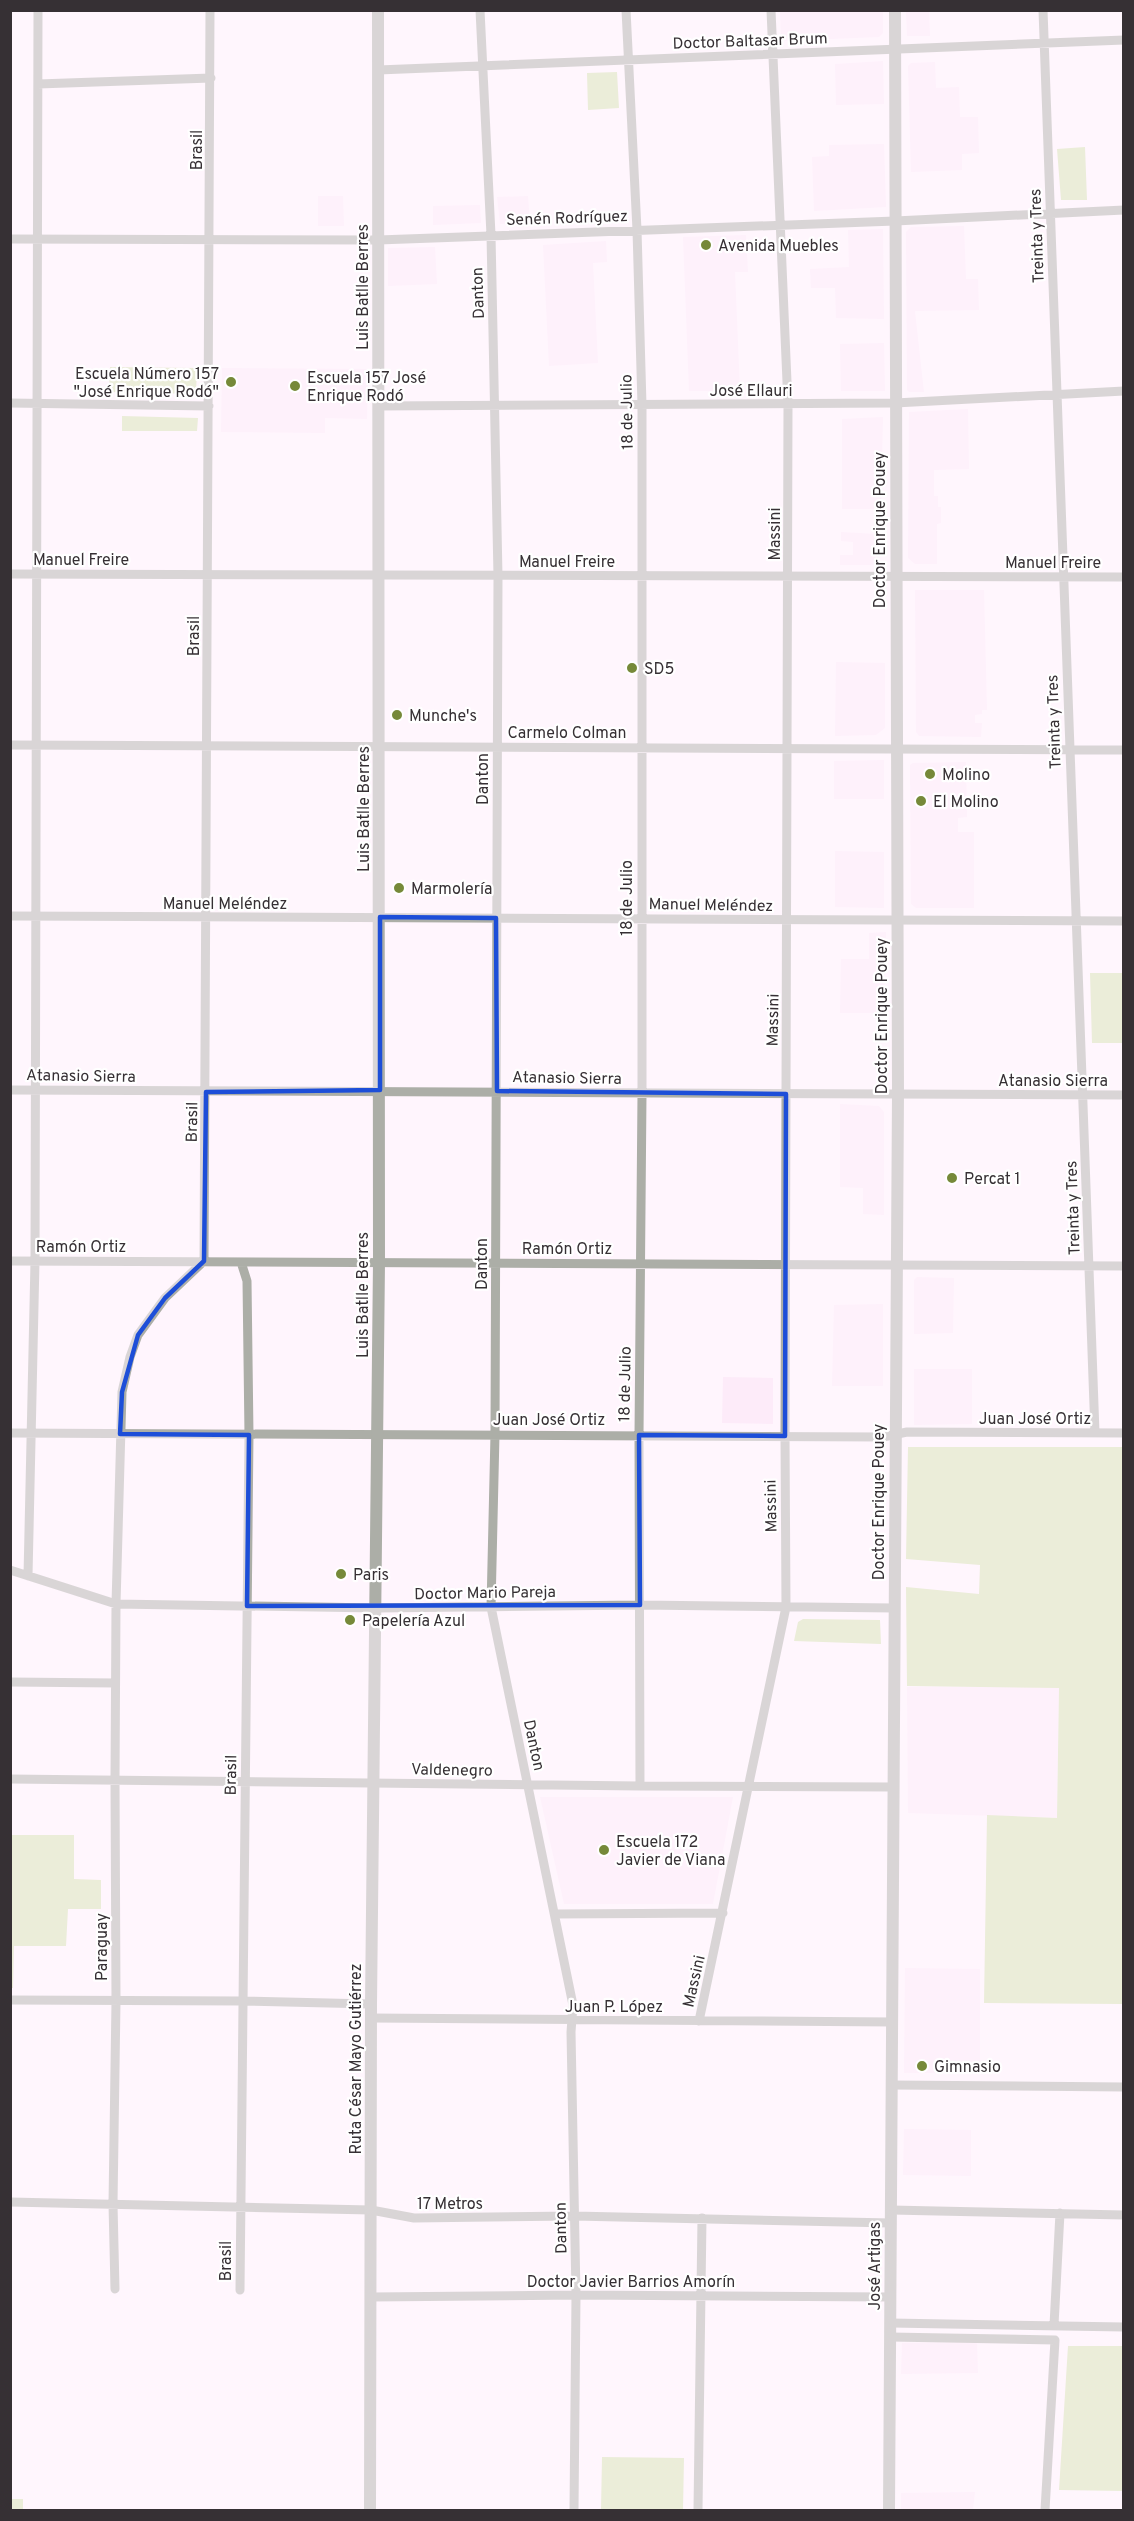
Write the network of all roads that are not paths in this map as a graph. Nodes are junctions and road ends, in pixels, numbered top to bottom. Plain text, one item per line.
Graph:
1 (38, 10) edge
2 (210, 10) edge
3 (378, 10) edge
4 (480, 10) edge
5 (626, 10) edge
6 (771, 10) edge
7 (895, 10) edge
8 (1043, 10) edge
9 (1124, 40) edge
10 (1045, 44) junction
11 (895, 50) junction
12 (772, 54) junction
13 (628, 59) junction
14 (482, 65) junction
15 (378, 70) junction
16 (211, 78) junction
17 (38, 84) junction
18 (1124, 210) edge
19 (1051, 214) junction
20 (896, 221) junction
21 (781, 224) junction
22 (637, 230) junction
23 (491, 235) junction
24 (10, 239) edge
25 (39, 239) junction
26 (210, 239) junction
27 (378, 240) junction
28 (1124, 391) edge
29 (1056, 394) junction
30 (10, 403) edge
31 (38, 403) junction
32 (895, 403) junction
33 (642, 405) junction
34 (788, 405) junction
35 (208, 406) junction
36 (378, 406) junction
37 (496, 406) junction
38 (10, 574) edge
39 (38, 574) junction
40 (378, 574) junction
41 (208, 575) junction
42 (498, 576) junction
43 (642, 576) junction
44 (896, 576) junction
45 (789, 577) junction
46 (1063, 577) junction
47 (1124, 577) edge
48 (10, 745) edge
49 (37, 745) junction
50 (207, 745) junction
51 (641, 746) junction
52 (379, 747) junction
53 (497, 747) junction
54 (787, 747) junction
55 (898, 749) junction
56 (1070, 749) junction
57 (1124, 750) edge
58 (10, 916) edge
59 (36, 916) junction
60 (380, 917) junction
61 (206, 918) junction
62 (496, 918) junction
63 (641, 918) junction
64 (788, 920) junction
65 (898, 920) junction
66 (1076, 921) junction
67 (1124, 921) edge
68 (10, 1090) edge
69 (36, 1090) junction
70 (380, 1090) junction
71 (497, 1091) junction
72 (206, 1092) junction
73 (642, 1094) junction
74 (786, 1094) junction
75 (898, 1094) junction
76 (1082, 1095) junction
77 (1124, 1095) edge
78 (10, 1261) edge
79 (35, 1261) junction
80 (204, 1261) junction
81 (241, 1262) junction
82 (379, 1262) junction
83 (495, 1263) junction
84 (640, 1264) junction
85 (786, 1265) junction
86 (896, 1265) junction
87 (1089, 1266) junction
88 (1124, 1266) edge
89 (10, 1433) edge
90 (32, 1433) junction
91 (1095, 1433) junction
92 (1124, 1433) edge
93 (120, 1434) junction
94 (495, 1434) junction
95 (249, 1435) junction
96 (378, 1435) junction
97 (639, 1435) junction
98 (895, 1435) junction
99 (785, 1436) junction
100 (10, 1570) edge
101 (28, 1576) junction
102 (116, 1604) junction
103 (640, 1605) junction
104 (247, 1606) junction
105 (491, 1607) junction
106 (786, 1607) junction
107 (377, 1608) junction
108 (894, 1608) junction
109 (10, 1682) edge
110 (116, 1683) junction
111 (10, 1779) edge
112 (115, 1781) junction
113 (245, 1782) junction
114 (373, 1784) junction
115 (528, 1785) junction
116 (640, 1786) junction
117 (748, 1786) junction
118 (893, 1786) junction
119 (723, 1913) junction
120 (556, 1914) junction
121 (10, 2001) edge
122 (116, 2001) junction
123 (241, 2001) junction
124 (371, 2004) junction
125 (371, 2018) junction
126 (571, 2021) junction
127 (699, 2021) junction
128 (893, 2022) junction
129 (891, 2085) junction
130 (1124, 2087) edge
131 (10, 2202) edge
132 (113, 2204) junction
133 (240, 2206) junction
134 (371, 2210) junction
135 (891, 2210) junction
136 (1060, 2213) junction
137 (1124, 2215) edge
138 (574, 2216) junction
139 (702, 2218) junction
140 (891, 2223) junction
141 (115, 2289) dead end
142 (240, 2290) dead end
143 (576, 2295) junction
144 (700, 2296) junction
145 (371, 2297) junction
146 (891, 2297) junction
147 (891, 2323) junction
148 (1054, 2325) junction
149 (1124, 2326) edge
150 (890, 2337) junction
151 (370, 2511) edge
152 (574, 2511) edge
153 (698, 2511) edge
154 (889, 2511) edge
155 (1045, 2511) edge

1 - 17 street
2 - 16 street, Brasil
3 - 15 street, Luis Batlle Berres
4 - 14 street, Danton
5 - 13 street, 18 de Julio
6 - 12 street, Massini
7 - 11 street, Doctor Enrique Pouey
8 - 10 street, Treinta y Tres
9 - 10 street, Doctor Baltasar Brum
10 - 11 street, Doctor Baltasar Brum
10 - 19 street, Treinta y Tres
11 - 12 street, Doctor Baltasar Brum
11 - 20 street, Doctor Enrique Pouey
12 - 13 street, Doctor Baltasar Brum
12 - 21 street, Massini
13 - 14 street, Doctor Baltasar Brum
13 - 22 street, 18 de Julio
14 - 15 street, Doctor Baltasar Brum
14 - 23 street, Danton
15 - 27 street, Luis Batlle Berres
16 - 17 street
16 - 26 street, Brasil
17 - 25 street
18 - 19 street, Senén Rodríguez
19 - 20 street, Senén Rodríguez
19 - 29 street, Treinta y Tres
20 - 21 street, Senén Rodríguez
20 - 32 street, Doctor Enrique Pouey
21 - 22 street, Senén Rodríguez
21 - 34 street, Massini
22 - 23 street, Senén Rodríguez
22 - 33 street, 18 de Julio
23 - 27 street, Senén Rodríguez
23 - 37 street, Danton
24 - 25 street, Senén Rodríguez
25 - 26 street, Senén Rodríguez
25 - 31 street
26 - 27 street, Senén Rodríguez
26 - 35 street, Brasil
27 - 36 street, Luis Batlle Berres
28 - 29 street, José Ellauri
29 - 32 street, José Ellauri
29 - 46 street, Treinta y Tres
30 - 31 street
31 - 35 street
31 - 39 street
32 - 34 street, José Ellauri
32 - 44 street, Doctor Enrique Pouey
33 - 34 street, José Ellauri
33 - 37 street, José Ellauri
33 - 43 street, 18 de Julio
34 - 45 street, Massini
35 - 41 street, Brasil
36 - 37 street, José Ellauri
36 - 40 street, Luis Batlle Berres
37 - 42 street, Danton
38 - 39 street, Manuel Freire
39 - 41 street, Manuel Freire
39 - 49 street
40 - 41 street, Manuel Freire
40 - 42 street, Manuel Freire
40 - 52 street, Luis Batlle Berres
41 - 50 street, Brasil
42 - 43 street, Manuel Freire
42 - 53 street, Danton
43 - 45 street, Manuel Freire
43 - 51 street, 18 de Julio
44 - 45 street, Manuel Freire
44 - 46 street, Manuel Freire
44 - 55 street, Doctor Enrique Pouey
45 - 54 street, Massini
46 - 47 street, Manuel Freire
46 - 56 street, Treinta y Tres
48 - 49 street, Carmelo Colman
49 - 50 street, Carmelo Colman
49 - 59 street
50 - 52 street, Carmelo Colman
50 - 61 street, Brasil
51 - 53 street, Carmelo Colman
51 - 54 street, Carmelo Colman
51 - 63 street, 18 de Julio
52 - 53 street, Carmelo Colman
52 - 60 street, Luis Batlle Berres
53 - 62 street, Danton
54 - 55 street, Carmelo Colman
54 - 64 street, Massini
55 - 56 street, Carmelo Colman
55 - 65 street, Doctor Enrique Pouey
56 - 57 street, Carmelo Colman
56 - 66 street, Treinta y Tres
58 - 59 street, Manuel Meléndez
59 - 61 street, Manuel Meléndez
59 - 69 street
60 - 61 street, Manuel Meléndez
60 - 62 street, Manuel Meléndez
60 - 70 street, Luis Batlle Berres
61 - 72 street, Brasil
62 - 63 street, Manuel Meléndez
62 - 71 street, Danton
63 - 64 street, Manuel Meléndez
63 - 73 street, 18 de Julio
64 - 65 street, Manuel Meléndez
64 - 74 street, Massini
65 - 66 street, Manuel Meléndez
65 - 75 street, Doctor Enrique Pouey
66 - 67 street, Manuel Meléndez
66 - 76 street, Treinta y Tres
68 - 69 street, Atanasio Sierra
69 - 72 street, Atanasio Sierra
69 - 79 street
70 - 71 street, Atanasio Sierra
70 - 72 street, Atanasio Sierra
70 - 82 street, Luis Batlle Berres
71 - 73 street, Atanasio Sierra
71 - 83 street, Danton
72 - 80 street, Brasil
73 - 74 street, Atanasio Sierra
73 - 84 street, 18 de Julio
74 - 75 street, Atanasio Sierra
74 - 85 street, Massini
75 - 76 street, Atanasio Sierra
75 - 86 street, Doctor Enrique Pouey
76 - 77 street, Atanasio Sierra
76 - 87 street, Treinta y Tres
78 - 79 street, Ramón Ortiz
79 - 80 street, Ramón Ortiz
79 - 90 street
80 - 81 street, Ramón Ortiz
80 - 93 street, Paraguay
81 - 82 street, Ramón Ortiz
81 - 95 street, Brasil
82 - 83 street, Ramón Ortiz
82 - 96 street, Luis Batlle Berres
83 - 84 street, Ramón Ortiz
83 - 94 street, Danton
84 - 85 street, Ramón Ortiz
84 - 97 street, 18 de Julio
85 - 86 street, Ramón Ortiz
85 - 99 street, Massini
86 - 87 street, Ramón Ortiz
86 - 98 street, Doctor Enrique Pouey
87 - 88 street, Ramón Ortiz
87 - 91 street, Treinta y Tres
89 - 90 street, Juan José Ortiz
90 - 93 street, Juan José Ortiz
90 - 101 street
91 - 92 street, Juan José Ortiz
91 - 98 street, Juan José Ortiz
93 - 95 street, Juan José Ortiz
93 - 102 street, Paraguay
94 - 96 street, Juan José Ortiz
94 - 97 street, Juan José Ortiz
94 - 105 street, Danton
95 - 96 street, Juan José Ortiz
95 - 104 street, Brasil
96 - 107 street, Luis Batlle Berres
97 - 99 street, Juan José Ortiz
97 - 103 street, 18 de Julio
98 - 99 street, Juan José Ortiz
98 - 108 street, Doctor Enrique Pouey
99 - 106 street, Massini
100 - 101 street, Doctor Mario Pareja
101 - 102 street, Doctor Mario Pareja
102 - 104 street, Doctor Mario Pareja
102 - 110 street, Paraguay
103 - 105 street, Doctor Mario Pareja
103 - 106 street, Doctor Mario Pareja
103 - 116 street, 18 de Julio
104 - 107 street, Doctor Mario Pareja
104 - 113 street, Brasil
105 - 107 street, Doctor Mario Pareja
105 - 115 street, Danton
106 - 108 street, Doctor Mario Pareja
106 - 117 street, Massini
107 - 114 street, Ruta César Mayo Gutiérrez
108 - 118 street, Doctor Enrique Pouey
109 - 110 street
110 - 112 street, Paraguay
111 - 112 street, Valdenegro
112 - 113 street, Valdenegro
112 - 122 street, Paraguay
113 - 114 street, Valdenegro
113 - 123 street, Brasil
114 - 115 street, Valdenegro
114 - 124 street, Ruta César Mayo Gutiérrez
115 - 116 street, Valdenegro
115 - 120 street, Danton
116 - 117 street, Valdenegro
117 - 118 street, Valdenegro
117 - 119 street, Massini
118 - 128 street, Doctor Enrique Pouey
119 - 120 street
119 - 127 street, Massini
120 - 126 street, Danton
121 - 122 street
122 - 123 street
122 - 132 street, Paraguay
123 - 124 street
123 - 133 street, Brasil
124 - 125 street, Ruta César Mayo Gutiérrez
125 - 126 street, Juan P. López
125 - 134 street, Ruta César Mayo Gutiérrez
126 - 127 street, Juan P. López
126 - 138 street, Danton
127 - 128 street, Juan P. López
128 - 129 street, José Artigas
129 - 130 street
129 - 135 street, José Artigas
131 - 132 street, 17 Metros
132 - 133 street, 17 Metros
132 - 141 street, Paraguay
133 - 134 street, 17 Metros
133 - 142 street, Brasil
134 - 138 street, 17 Metros
134 - 145 street, Ruta César Mayo Gutiérrez
135 - 136 street
135 - 140 street, José Artigas
136 - 137 street
136 - 148 street
138 - 139 street, 17 Metros
138 - 143 street, Danton
139 - 140 street, 17 Metros
139 - 144 street
140 - 146 street, José Artigas
143 - 144 street, Doctor Javier Barrios Amorín
143 - 145 street, Doctor Javier Barrios Amorín
143 - 152 street, Danton
144 - 146 street, Doctor Javier Barrios Amorín
144 - 153 street
145 - 151 street, Ruta César Mayo Gutiérrez
146 - 147 street, José Artigas
147 - 148 street
147 - 150 street, José Artigas
148 - 149 street
150 - 154 street, José Artigas
150 - 155 street

